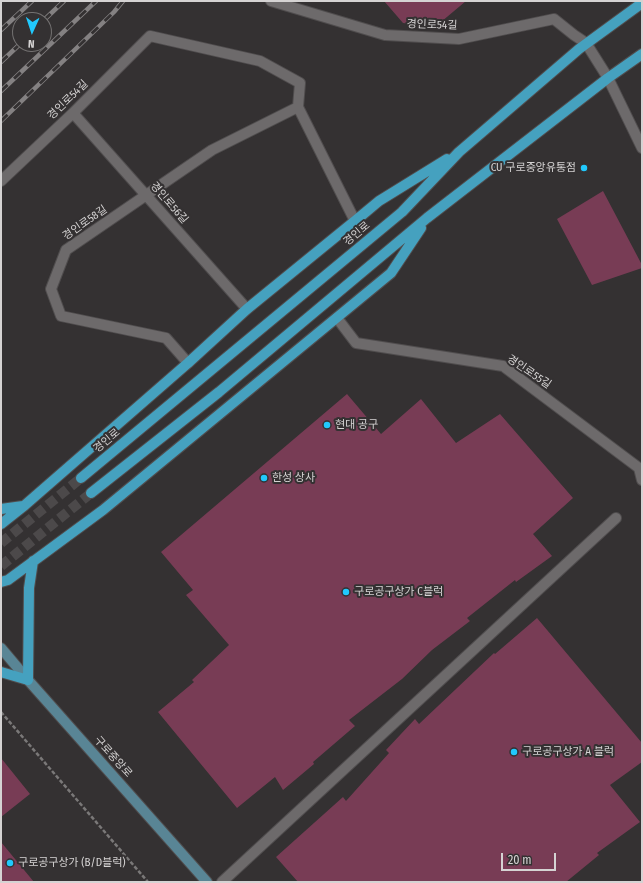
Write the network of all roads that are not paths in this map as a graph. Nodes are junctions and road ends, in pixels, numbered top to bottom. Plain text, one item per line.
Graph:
1 (271, 1) edge
2 (642, 3) edge
3 (586, 43) junction
4 (642, 54) edge
5 (608, 78) junction
6 (298, 107) junction
7 (73, 113) junction
8 (642, 148) edge
9 (459, 152) junction
10 (1, 181) edge
11 (146, 195) junction
12 (427, 218) junction
13 (355, 221) junction
14 (247, 309) junction
15 (337, 318) junction
16 (188, 363) junction
17 (81, 478) tunnel mouth
18 (642, 480) edge
19 (91, 493) tunnel mouth
20 (26, 505) junction
21 (1, 509) edge
22 (616, 518) dead end
23 (1, 524) edge
24 (34, 561) junction
25 (1, 582) edge
26 (1, 648) edge
27 (1, 672) edge
28 (28, 680) junction
29 (207, 882) edge
30 (222, 882) edge

1 - 3 street, 경인로54길
2 - 3 main road, 경인로
3 - 5 street
3 - 9 main road, 경인로
4 - 5 main road
5 - 8 street
5 - 12 main road
6 - 7 street, 경인로54길
6 - 11 street, 경인로58길
6 - 13 street, 경인로
7 - 10 street, 경인로54길
7 - 11 street, 경인로56길
9 - 13 main road
9 - 17 main road, 경인로
11 - 14 street, 경인로56길
11 - 16 street, 경인로58길
12 - 15 main road
12 - 19 main road
13 - 14 main road
14 - 16 main road
15 - 18 street, 경인로55길
15 - 24 main road
16 - 20 main road
20 - 21 main road
20 - 23 main road
22 - 30 street
24 - 25 main road
24 - 28 main road
26 - 28 main road, 구로중앙로
27 - 28 main road
28 - 29 main road, 구로중앙로

